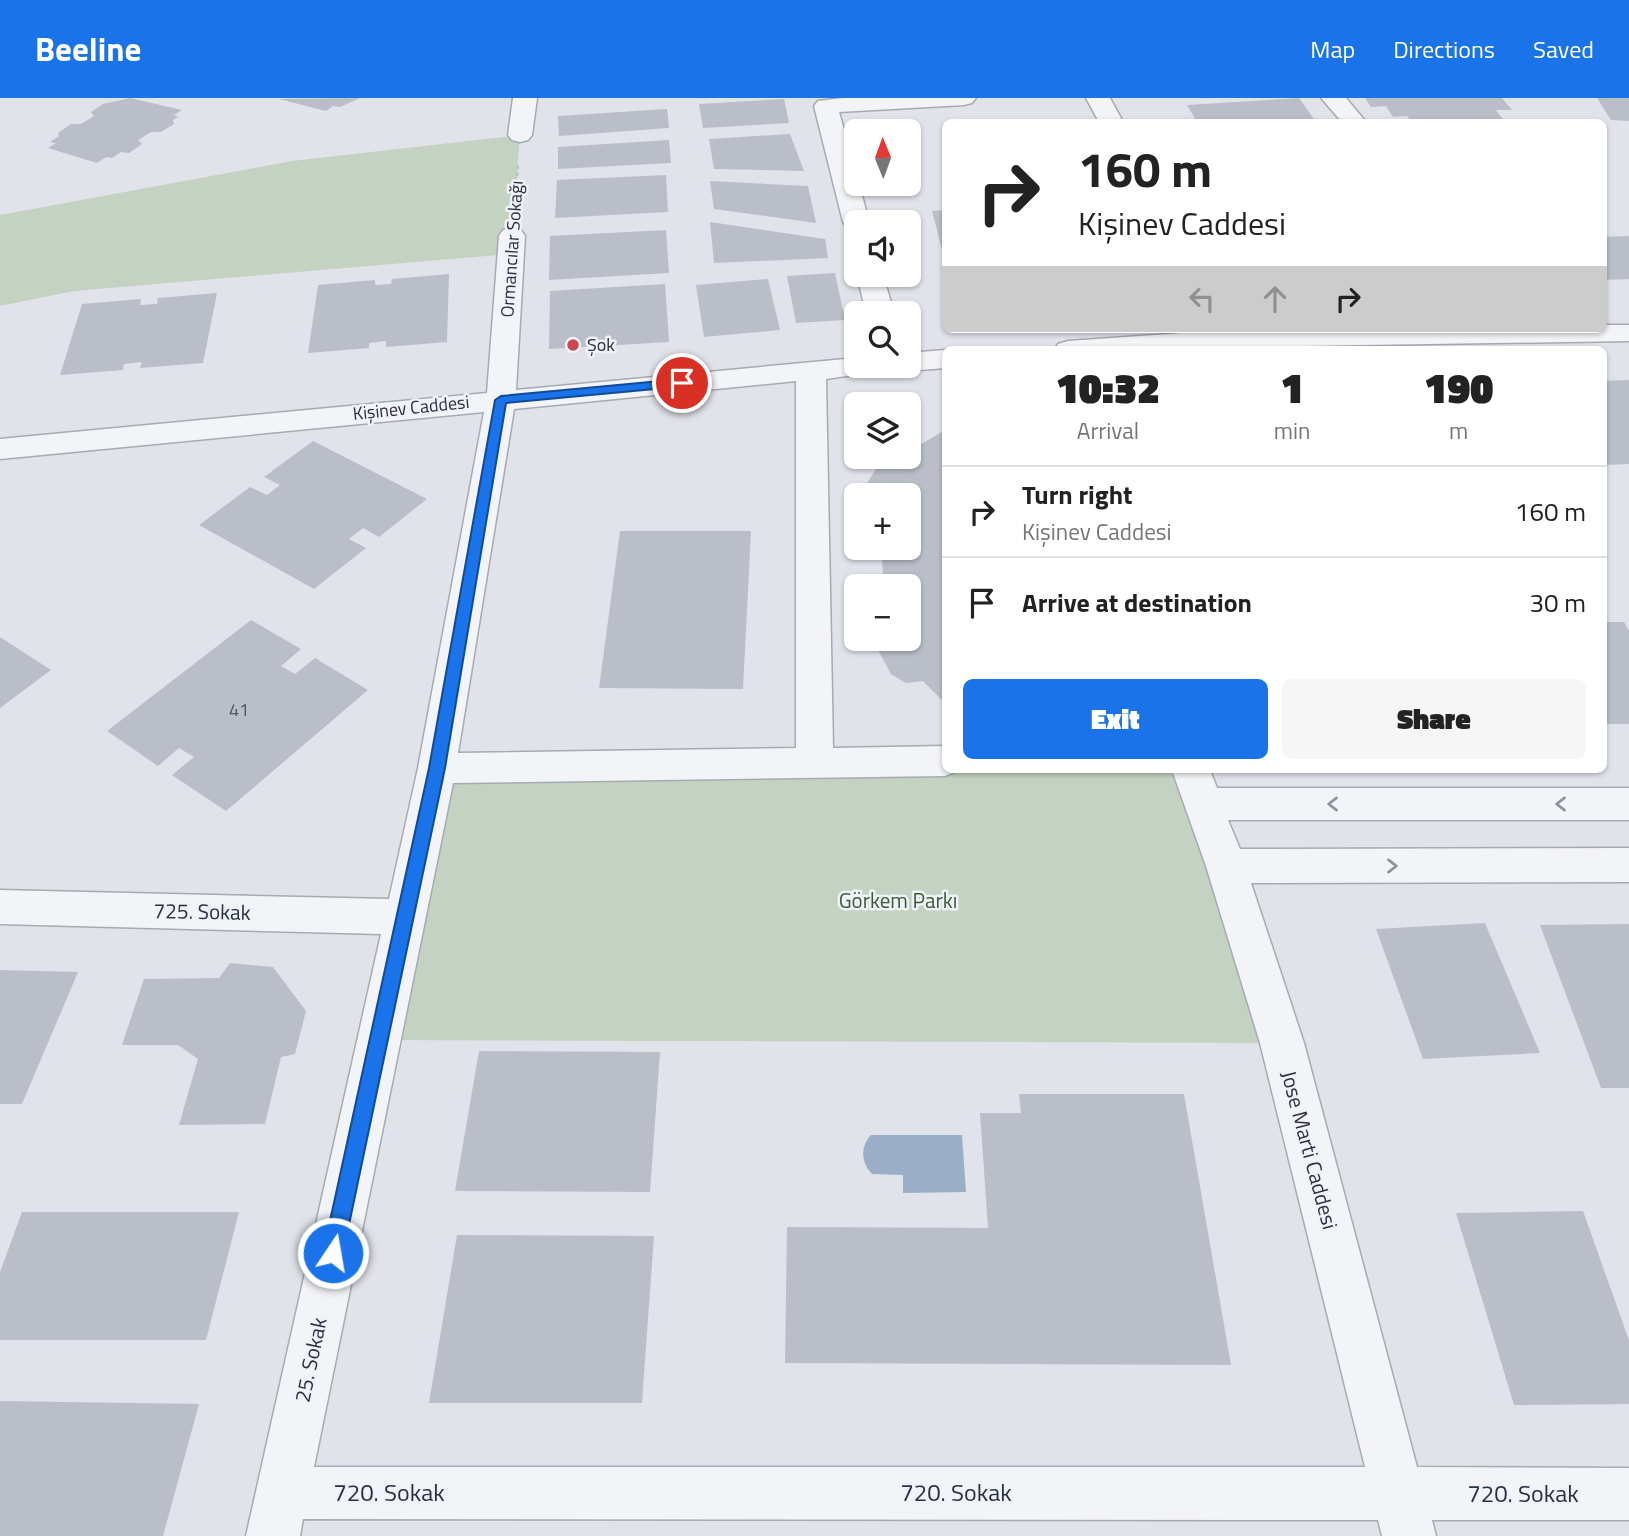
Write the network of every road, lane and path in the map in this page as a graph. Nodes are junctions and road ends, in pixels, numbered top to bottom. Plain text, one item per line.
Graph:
1 (525, 98) edge
2 (964, 98) edge
3 (1098, 98) edge
4 (1333, 98) edge
5 (1109, 119) edge
6 (1351, 119) edge
7 (520, 135) joint
8 (853, 210) edge
9 (513, 236) joint
10 (1326, 333) edge
11 (1607, 333) edge
12 (1629, 333) edge
13 (1223, 334) edge
14 (1115, 346) edge
15 (942, 359) edge
16 (921, 361) edge
17 (844, 368) edge
18 (811, 371) junction
19 (501, 400) junction
20 (0, 449) edge
21 (942, 761) edge
22 (815, 763) junction
23 (437, 768) junction
24 (1196, 787) edge
25 (1629, 804) edge
26 (1629, 865) edge
27 (1226, 866) junction
28 (0, 907) edge
29 (403, 916) junction
30 (1629, 1494) edge
31 (278, 1514) edge
32 (1404, 1515) edge

1 - 7 street
2 - 8 street
3 - 5 street
4 - 6 street
7 - 9 path, Ormancılar Sokağı
9 - 19 street, Ormancılar Sokağı
10 - 13 street
11 - 12 street
13 - 14 street
15 - 16 street
17 - 18 street, Kişinev Caddesi
18 - 19 street, Kişinev Caddesi
18 - 22 street
19 - 20 street, Kişinev Caddesi
19 - 23 street, 25. Sokak
21 - 22 street
22 - 23 street
23 - 29 street, 25. Sokak
25 -> 24 street
24 - 27 street, Jose Marti Caddesi
27 -> 26 street
27 - 32 street, Jose Marti Caddesi
28 - 29 street, 725. Sokak
29 - 31 street, 25. Sokak
30 - 32 street, 720. Sokak
31 - 32 street, 720. Sokak

